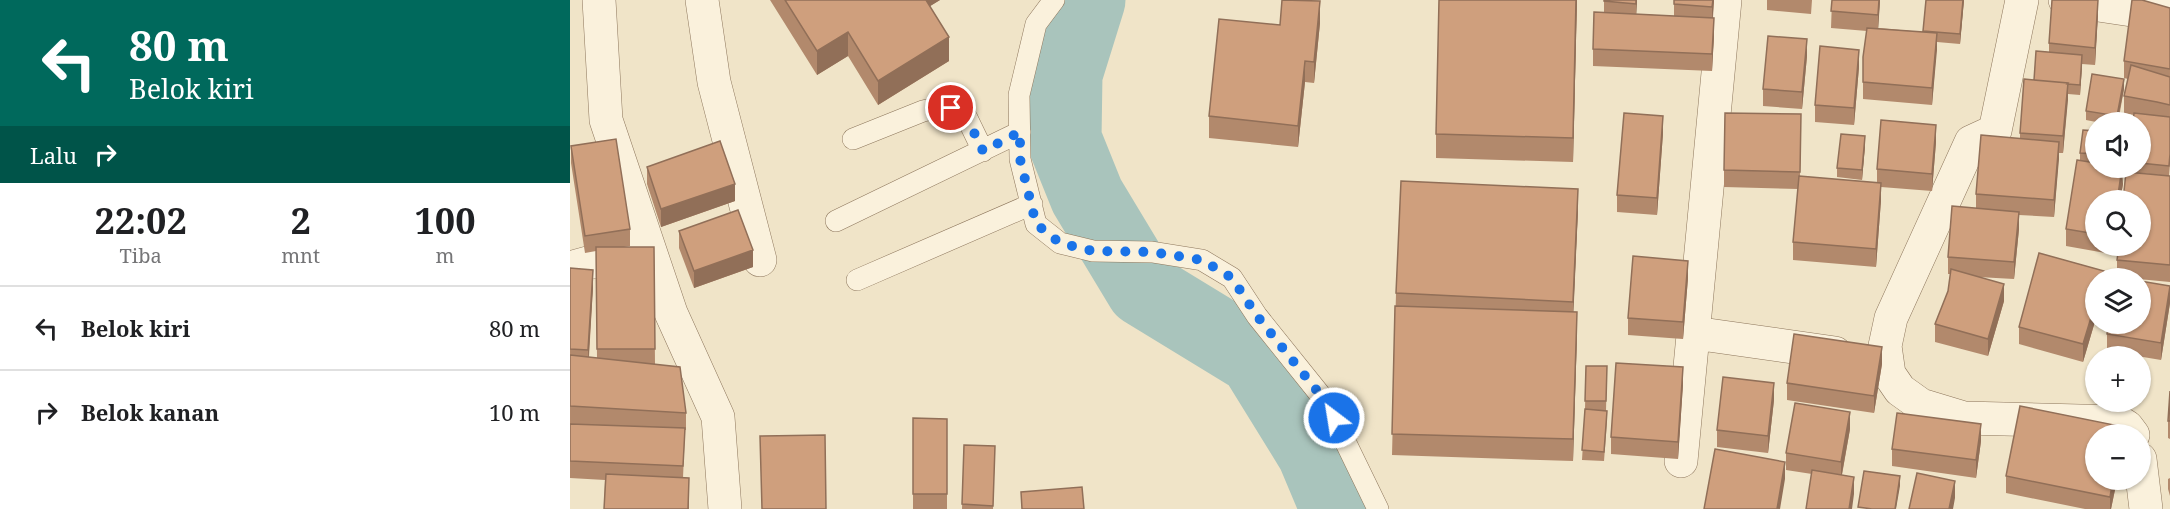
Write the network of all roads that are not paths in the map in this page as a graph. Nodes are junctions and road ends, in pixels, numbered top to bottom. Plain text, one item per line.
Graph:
1 (599, 0) edge
2 (702, 0) edge
3 (1054, 0) edge
4 (1725, 0) edge
5 (2022, 0) edge
6 (2072, 1) edge
7 (2170, 19) edge
8 (1020, 132) junction
9 (853, 139) dead end
10 (983, 151) junction
11 (1032, 204) junction
12 (836, 220) dead end
13 (627, 252) edge
14 (760, 260) dead end
15 (570, 268) edge
16 (857, 280) dead end
17 (1694, 333) junction
18 (1887, 361) junction
19 (2122, 424) edge
20 (1681, 461) dead end
21 (2144, 490) edge
22 (725, 509) edge
23 (1378, 509) edge
24 (2146, 509) edge

1 - 22 street
2 - 14 street
3 - 8 lane
4 - 17 street
5 - 18 street
6 - 7 street
8 - 10 lane
8 - 11 lane
9 - 10 lane
10 - 12 lane
11 - 16 lane
11 - 23 lane
13 - 15 street
17 - 18 street
17 - 20 street
18 - 19 street
21 - 24 street

